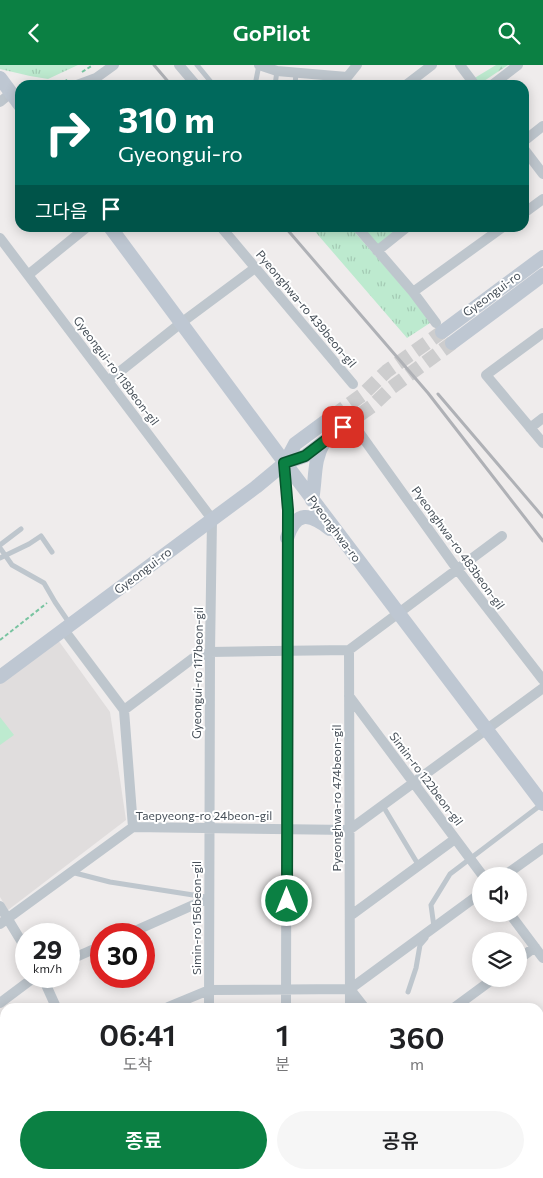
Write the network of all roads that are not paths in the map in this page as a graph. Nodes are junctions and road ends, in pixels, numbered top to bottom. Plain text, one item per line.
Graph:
1 (114, 65) edge
2 (179, 65) edge
3 (197, 65) edge
4 (259, 65) edge
5 (357, 65) edge
6 (432, 65) edge
7 (460, 65) edge
8 (518, 65) edge
9 (277, 71) junction
10 (296, 73) junction
11 (0, 78) edge
12 (101, 80) edge
13 (192, 80) edge
14 (208, 80) edge
15 (256, 80) edge
16 (276, 80) edge
17 (295, 80) edge
18 (338, 80) edge
19 (345, 80) edge
20 (412, 80) edge
21 (471, 80) edge
22 (498, 80) edge
23 (6, 97) edge
24 (543, 126) edge
25 (529, 137) edge
26 (529, 156) edge
27 (543, 174) edge
28 (543, 199) edge
29 (529, 209) edge
30 (81, 232) edge
31 (114, 232) edge
32 (225, 232) edge
33 (361, 232) edge
34 (401, 232) edge
35 (496, 232) edge
36 (0, 238) edge
37 (377, 251) junction
38 (543, 257) edge
39 (255, 268) junction
40 (28, 275) junction
41 (543, 275) edge
42 (414, 292) junction
43 (181, 323) junction
44 (439, 327) joint
45 (543, 333) edge
46 (452, 343) tunnel mouth
47 (108, 381) junction
48 (353, 384) dead end
49 (332, 416) tunnel mouth
50 (543, 418) edge
51 (350, 428) joint
52 (530, 428) junction
53 (324, 442) junction
54 (543, 443) edge
55 (284, 463) junction
56 (312, 500) junction
57 (212, 519) junction
58 (21, 529) dead end
59 (502, 536) dead end
60 (287, 538) junction
61 (342, 539) junction
62 (0, 546) edge
63 (52, 552) dead end
64 (2, 556) edge
65 (457, 569) junction
66 (398, 613) junction
67 (67, 627) junction
68 (349, 650) junction
69 (287, 651) junction
70 (210, 652) junction
71 (0, 677) edge
72 (543, 680) edge
73 (543, 688) edge
74 (349, 696) junction
75 (124, 711) junction
76 (486, 729) junction
77 (413, 783) junction
78 (543, 804) edge
79 (382, 805) junction
80 (133, 827) junction
81 (209, 828) junction
82 (287, 829) junction
83 (349, 830) junction
84 (455, 839) junction
85 (543, 848) edge
86 (470, 859) junction
87 (419, 865) junction
88 (476, 867) edge
89 (517, 867) edge
90 (71, 872) junction
91 (209, 898) junction
92 (472, 900) edge
93 (0, 906) edge
94 (350, 916) junction
95 (4, 921) edge
96 (516, 922) edge
97 (153, 923) edge
98 (434, 928) junction
99 (15, 935) edge
100 (535, 947) junction
101 (527, 953) edge
102 (543, 958) edge
103 (482, 987) edge
104 (20, 988) edge
105 (47, 988) edge
106 (350, 989) junction
107 (209, 990) junction
108 (286, 990) junction
109 (408, 992) dead end
110 (0, 1003) edge
111 (54, 1003) edge
112 (178, 1003) edge
113 (209, 1003) edge
114 (286, 1003) edge
115 (350, 1003) edge
116 (361, 1003) edge
117 (460, 1003) edge

1 - 12 street
2 - 13 street
3 - 14 lane
4 - 9 street
4 - 15 lane
5 - 19 street
6 - 20 street
7 - 21 street
8 - 22 street
9 - 10 street
9 - 16 lane
10 - 17 lane
10 - 18 street
11 - 23 main road
24 - 25 street
26 - 27 street
28 - 29 street
30 - 40 street
31 - 43 main road, Pyeonghwa-ro
32 - 39 street, Pyeonghwa-ro 439beon-gil
33 - 37 street
34 - 37 street
35 - 42 street
36 - 40 street, Gyeongui-ro 118beon-gil
37 - 42 street
38 - 44 main road, Gyeongui-ro
39 - 43 street
39 - 48 street, Pyeonghwa-ro 439beon-gil
40 - 47 street, Gyeongui-ro 118beon-gil
41 - 46 main road, Gyeongui-ro
42 - 44 street
43 - 47 street
43 - 55 main road, Pyeonghwa-ro
45 - 52 street
47 - 57 street, Gyeongui-ro 118beon-gil
49 - 55 main road, Gyeongui-ro
50 - 52 street
51 - 53 main road, Gyeongui-ro
51 - 65 street, Pyeonghwa-ro 483beon-gil
52 - 54 street
53 - 55 main road, Gyeongui-ro
53 - 56 main road
55 - 56 main road, Pyeonghwa-ro
55 - 57 main road, Gyeongui-ro
55 - 60 street
56 - 61 main road, Pyeonghwa-ro
57 - 67 main road, Gyeongui-ro
57 - 70 street, Gyeongui-ro 117beon-gil
58 - 62 lane
59 - 65 street
60 - 61 main road
60 - 69 street
61 - 66 main road, Pyeonghwa-ro
62 - 64 lane
63 - 64 lane
64 - 67 lane
65 - 66 street
65 - 72 street, Pyeonghwa-ro 483beon-gil
66 - 68 street
66 - 76 main road, Pyeonghwa-ro
67 - 71 main road, Gyeongui-ro
67 - 75 street
68 - 69 street
68 - 74 street, Pyeonghwa-ro 474beon-gil
69 - 70 street
69 - 82 street
70 - 75 street
70 - 81 street, Gyeongui-ro 117beon-gil
73 - 76 street
74 - 77 street, Simin-ro 122beon-gil
74 - 83 street, Pyeonghwa-ro 474beon-gil
75 - 80 street
76 - 77 street
76 - 78 main road, Pyeonghwa-ro
77 - 79 street
77 - 84 street, Simin-ro 122beon-gil
78 - 86 lane
79 - 83 street
79 - 87 lane
80 - 81 street, Taepyeong-ro 24beon-gil
80 - 90 street, Taepyeong-ro 24beon-gil
81 - 82 street, Taepyeong-ro 24beon-gil
81 - 91 street, Simin-ro 156beon-gil
82 - 83 street, Taepyeong-ro 24beon-gil
82 - 108 street
83 - 94 street, Pyeonghwa-ro 474beon-gil
84 - 86 street, Simin-ro 122beon-gil
84 - 87 street
85 - 89 street
86 - 88 street, Simin-ro 122beon-gil
86 - 98 lane
87 - 94 street
90 - 91 lane
90 - 95 street, Taepyeong-ro 24beon-gil
91 - 97 street
91 - 107 street, Simin-ro 156beon-gil
92 - 98 street
93 - 95 street
94 - 106 street, Pyeonghwa-ro 474beon-gil
95 - 99 street
96 - 100 street
98 - 106 street
98 - 109 lane
100 - 101 street
100 - 102 street
103 - 117 street
104 - 110 street
105 - 111 street
106 - 108 street
106 - 115 street, Pyeonghwa-ro 474beon-gil
106 - 116 street
107 - 108 street
107 - 112 street
107 - 113 street, Simin-ro 156beon-gil
108 - 114 street

